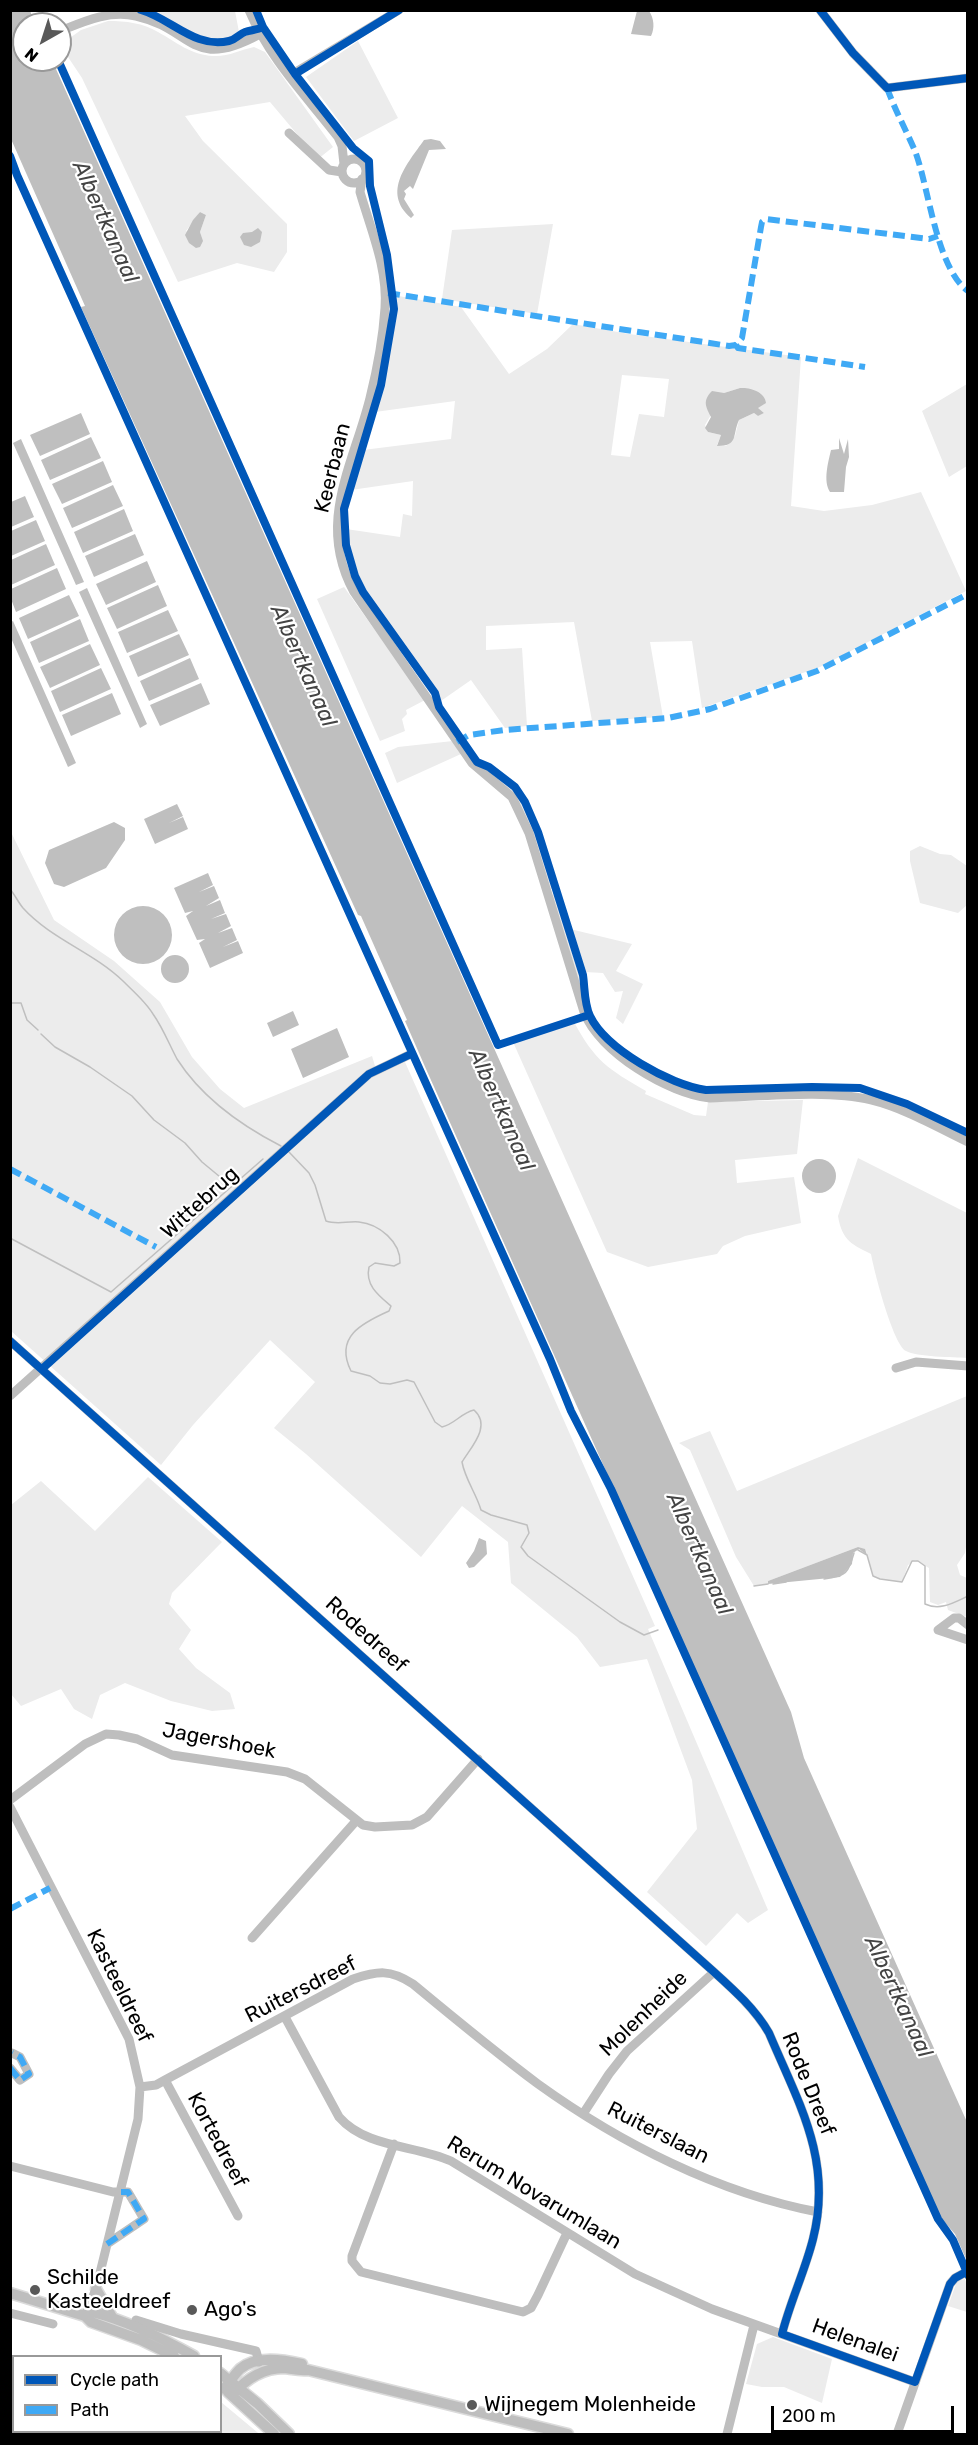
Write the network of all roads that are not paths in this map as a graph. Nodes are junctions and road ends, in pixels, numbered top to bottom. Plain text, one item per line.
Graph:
1 (249, 10) edge
2 (399, 10) edge
3 (820, 10) edge
4 (72, 26) edge
5 (260, 34) junction
6 (289, 76) junction
7 (968, 78) edge
8 (290, 133) dead end
9 (342, 146) junction
10 (355, 159) junction
11 (343, 168) junction
12 (362, 178) junction
13 (349, 181) junction
14 (360, 192) junction
15 (411, 1054) dead end
16 (968, 1142) edge
17 (10, 1341) edge
18 (968, 1366) edge
19 (896, 1368) dead end
20 (42, 1369) junction
21 (10, 1396) edge
22 (968, 1625) edge
23 (968, 1640) edge
24 (478, 1759) junction
25 (10, 1800) edge
26 (10, 1807) edge
27 (13, 1820) edge
28 (356, 1821) junction
29 (252, 1938) dead end
30 (697, 1956) joint
31 (714, 1972) junction
32 (285, 2017) junction
33 (498, 2053) joint
34 (11, 2054) edge
35 (10, 2068) edge
36 (165, 2080) junction
37 (140, 2087) junction
38 (583, 2114) junction
39 (394, 2144) junction
40 (10, 2166) edge
41 (121, 2192) junction
42 (818, 2212) junction
43 (238, 2216) dead end
44 (567, 2233) junction
45 (107, 2244) junction
46 (967, 2273) edge
47 (96, 2289) junction
48 (10, 2293) edge
49 (10, 2313) edge
50 (80, 2314) junction
51 (112, 2317) junction
52 (136, 2320) dead end
53 (53, 2324) dead end
54 (756, 2326) junction
55 (779, 2333) junction
56 (172, 2355) edge
57 (193, 2355) edge
58 (261, 2367) junction
59 (915, 2382) junction
60 (229, 2387) edge
61 (274, 2434) edge
62 (289, 2434) edge
63 (568, 2434) edge
64 (727, 2434) edge
65 (897, 2434) edge

1 - 5 street, Keerbaan
2 - 6 street
3 - 7 street
4 - 5 street
5 - 6 street, Keerbaan
6 - 9 street, Keerbaan
8 - 11 street
9 - 10 street, Keerbaan
9 - 11 street, Keerbaan
10 - 11 street
10 - 12 street, Keerbaan
11 - 13 street, Keerbaan
12 - 13 street
12 - 14 street, Keerbaan
13 - 14 street, Keerbaan
14 - 16 street, Keerbaan
15 - 20 street, Wittebrug
17 - 20 street, Rodedreef
18 - 19 street
20 - 21 street, Wittebrug
20 - 24 street, Rodedreef
22 - 23 street
24 - 28 street, Jagershoek
24 - 30 street, Rodedreef
25 - 28 street, Jagershoek
26 - 27 street, Kasteeldreef
27 - 37 street, Kasteeldreef
28 - 29 street
30 - 31 street, Rode Dreef
31 - 38 street, Molenheide
31 - 42 street, Rode Dreef
32 - 33 street, Ruitersdreef
32 - 36 street, Ruitersdreef
32 - 39 street, Rerum Novarumlaan
33 - 38 street, Ruiterslaan
34 - 35 street
36 - 37 street, Ruitersdreef
36 - 43 street, Kortedreef
37 - 41 street, Kasteeldreef
38 - 42 street, Ruiterslaan
39 - 44 street, Rerum Novarumlaan
39 - 44 street
40 - 41 street
41 - 45 street, Kasteeldreef
41 - 45 street
42 - 55 street, Rode Dreef
44 - 54 street, Rerum Novarumlaan
45 - 47 street, Kasteeldreef
46 - 59 street
47 - 50 street, Kasteeldreef
47 - 51 main road
48 - 50 main road
49 - 53 street
50 - 51 main road
50 - 56 main road
51 - 57 main road
52 - 58 street
54 - 55 street, Rerum Novarumlaan
54 - 64 street
55 - 59 street, Helenalei
58 - 60 main road
58 - 63 main road
59 - 65 street
60 - 61 main road
60 - 62 main road

